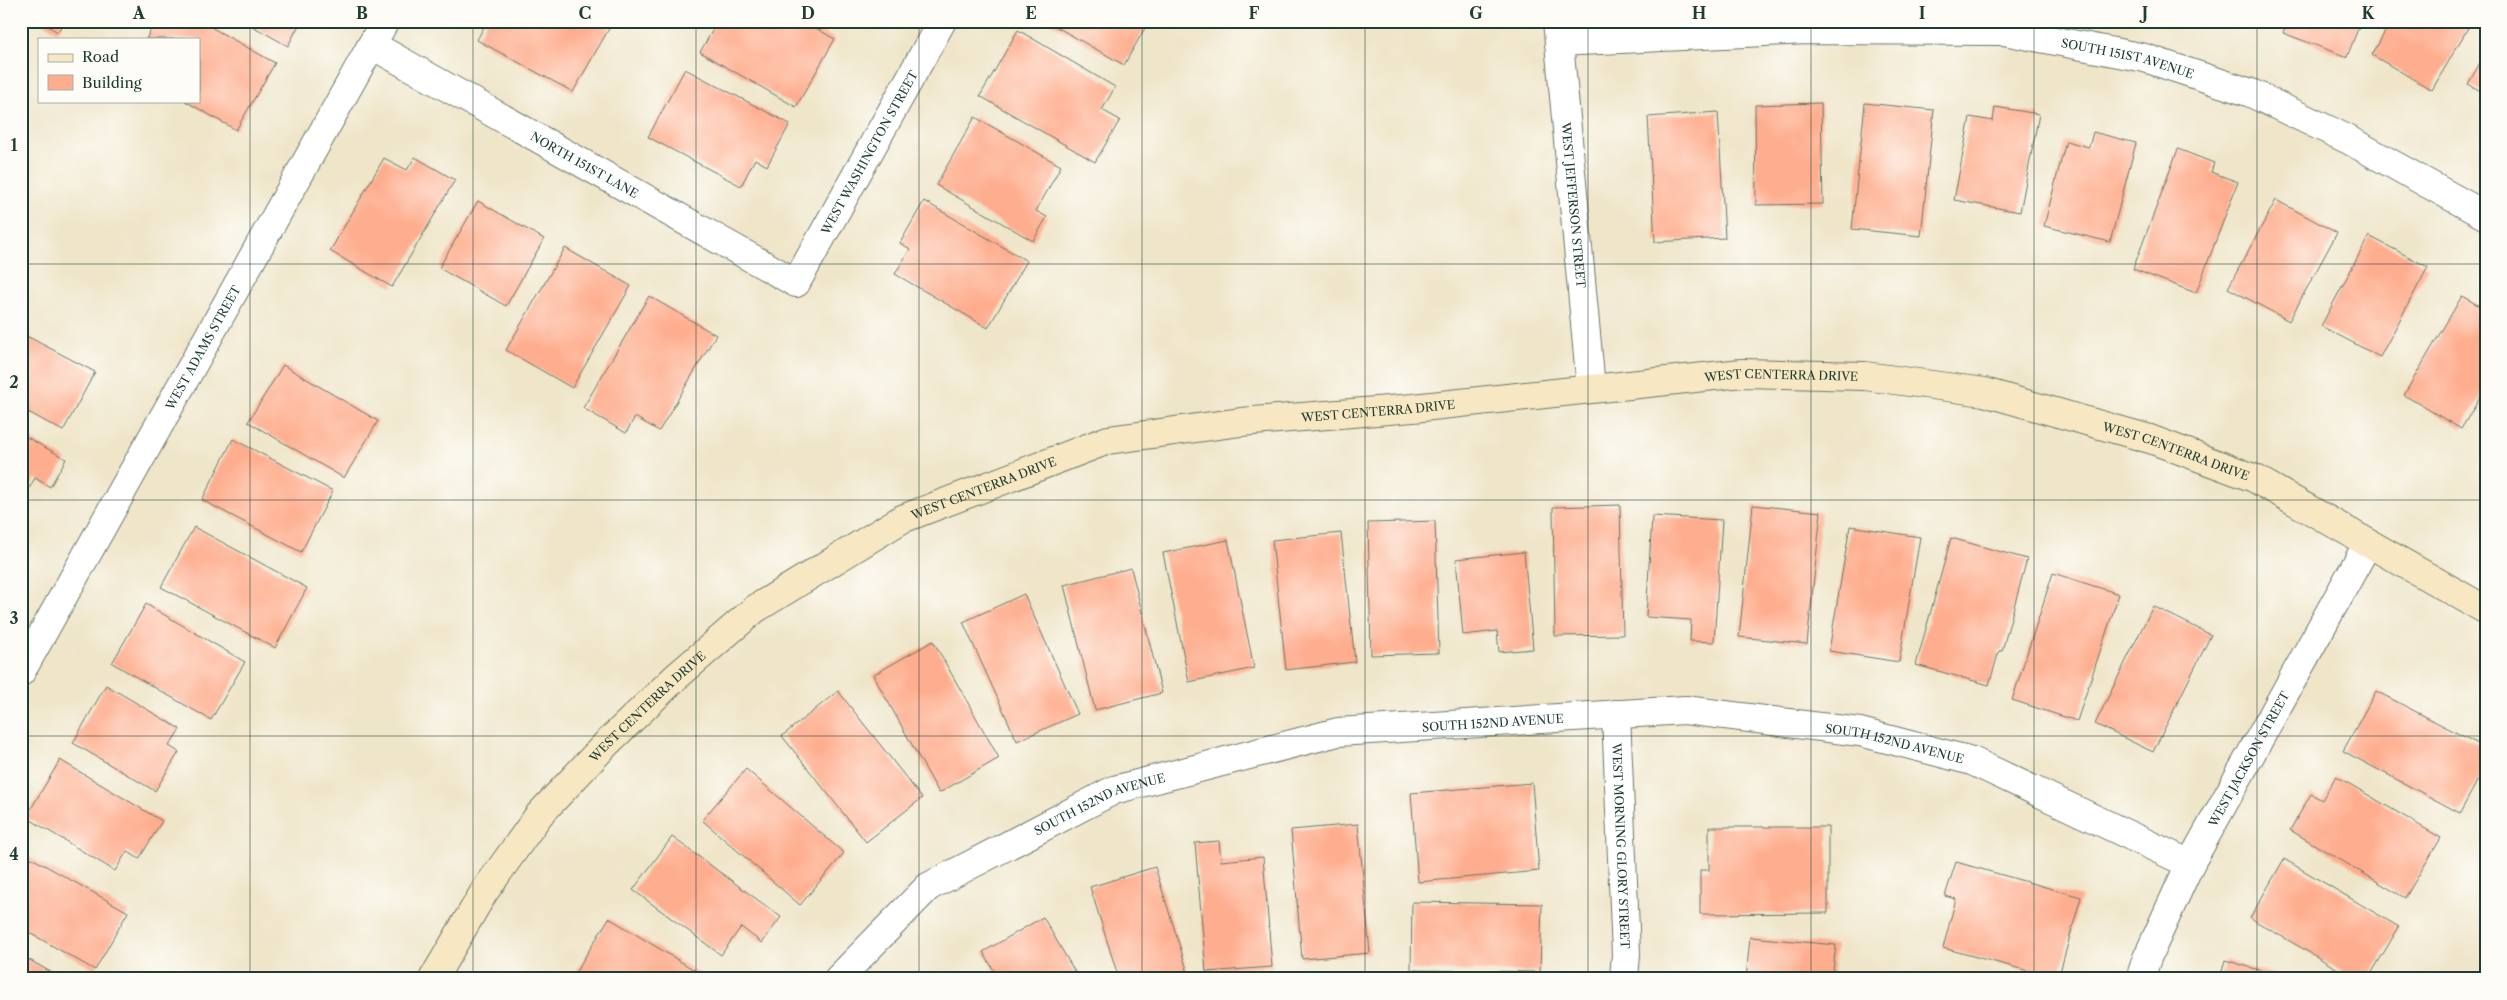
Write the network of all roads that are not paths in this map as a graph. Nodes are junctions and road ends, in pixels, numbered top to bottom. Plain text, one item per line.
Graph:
1 (385, 21) edge
2 (942, 21) edge
3 (1558, 32) edge
4 (372, 45) junction
5 (2486, 216) edge
6 (796, 284) joint
7 (1591, 388) junction
8 (2368, 543) junction
9 (2486, 610) edge
10 (21, 672) edge
11 (1616, 714) junction
12 (2190, 864) junction
13 (433, 979) edge
14 (838, 979) edge
15 (1624, 979) edge
16 (2140, 979) edge

1 - 4 street, WEST ADAMS STREET
2 - 6 street, WEST WASHINGTON STREET
3 - 5 street, SOUTH 151ST AVENUE
3 - 7 street, WEST JEFFERSON STREET
4 - 6 street, NORTH 151ST LANE
4 - 10 street, WEST ADAMS STREET
7 - 8 street, WEST CENTERRA DRIVE
7 - 13 street, WEST CENTERRA DRIVE
8 - 9 street, WEST CENTERRA DRIVE
8 - 12 street, WEST JACKSON STREET
11 - 12 street, SOUTH 152ND AVENUE
11 - 14 street, SOUTH 152ND AVENUE
11 - 15 street, WEST MORNING GLORY STREET
12 - 16 street, WEST JACKSON STREET

